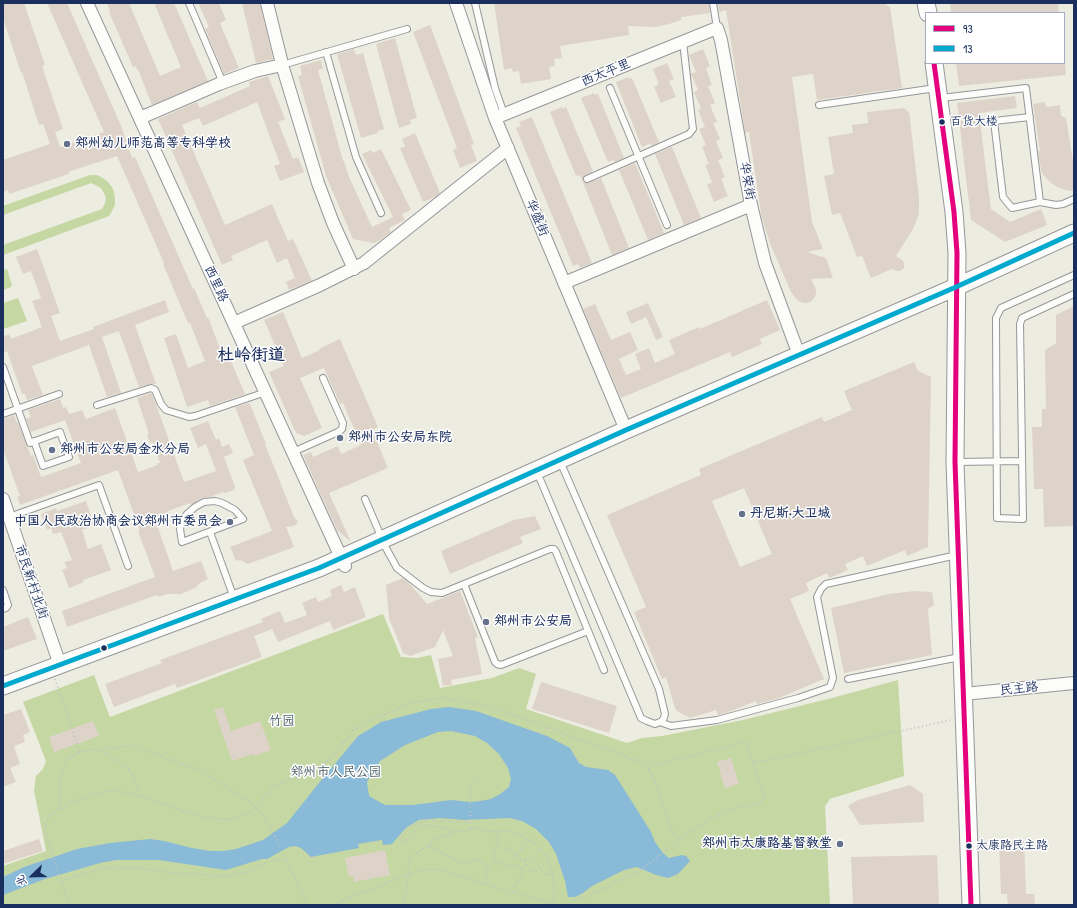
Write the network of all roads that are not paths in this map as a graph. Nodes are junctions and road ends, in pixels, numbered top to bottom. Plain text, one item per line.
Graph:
1 (87, 3) edge
2 (189, 3) edge
3 (267, 3) edge
4 (456, 3) edge
5 (475, 3) edge
6 (713, 3) edge
7 (717, 28) junction
8 (407, 29) dead end
9 (683, 42) junction
10 (326, 52) junction
11 (934, 64) edge
12 (282, 65) junction
13 (223, 83) junction
14 (610, 88) dead end
15 (938, 93) junction
16 (819, 105) dead end
17 (499, 116) junction
18 (1030, 117) junction
19 (140, 118) junction
20 (508, 148) junction
21 (639, 156) junction
22 (587, 179) dead end
23 (1074, 199) edge
24 (1040, 202) junction
25 (751, 204) junction
26 (381, 213) dead end
27 (667, 225) dead end
28 (1074, 233) edge
29 (1074, 244) edge
30 (354, 269) junction
31 (1074, 275) edge
32 (564, 283) junction
33 (956, 292) junction
34 (1074, 294) edge
35 (234, 323) junction
36 (799, 355) junction
37 (3, 367) edge
38 (323, 378) dead end
39 (266, 392) junction
40 (59, 394) dead end
41 (97, 405) dead end
42 (18, 409) junction
43 (3, 414) edge
44 (626, 430) junction
45 (34, 442) junction
46 (293, 452) junction
47 (996, 461) junction
48 (1022, 461) junction
49 (955, 462) junction
50 (563, 468) junction
51 (540, 479) junction
52 (3, 499) edge
53 (366, 499) dead end
54 (9, 517) junction
55 (210, 532) junction
56 (384, 544) junction
57 (958, 554) junction
58 (344, 562) junction
59 (128, 566) dead end
60 (464, 584) junction
61 (3, 590) edge
62 (235, 600) junction
63 (3, 609) edge
64 (588, 631) junction
65 (962, 656) junction
66 (604, 670) dead end
67 (57, 671) junction
68 (848, 680) dead end
69 (1074, 683) edge
70 (3, 686) edge
71 (964, 694) junction
72 (3, 695) edge
73 (660, 722) junction
74 (971, 905) edge

1 - 19 street, 西里路
2 - 13 lane
3 - 12 street
4 - 17 street, 华盛街
5 - 17 lane
6 - 7 lane, 华荣街
7 - 9 street, 西太平里
7 - 25 street, 华荣街
8 - 10 lane
9 - 17 street, 西太平里
9 - 21 lane
10 - 12 lane
10 - 26 lane
11 - 15 main road
12 - 13 street
12 - 30 street
13 - 19 street
14 - 21 lane
15 - 16 lane
15 - 18 lane
15 - 33 main road
17 - 20 street, 华盛街
18 - 24 lane
18 - 24 lane
19 - 35 street, 西里路
20 - 30 street
20 - 32 street, 华盛街
21 - 22 lane
21 - 27 lane
23 - 24 lane
25 - 32 street
25 - 36 street, 华荣街
28 - 33 main road
29 - 33 main road
30 - 35 street
31 - 47 lane
32 - 44 street, 华盛街
33 - 36 main road
33 - 49 main road
33 - 50 main road
34 - 48 lane
35 - 39 street, 西里路
36 - 44 main road
37 - 42 lane
38 - 46 lane
39 - 41 lane
39 - 46 street, 西里路
40 - 42 lane
42 - 43 lane
42 - 45 lane
44 - 56 main road
45 - 45 lane
46 - 58 street, 西里路
47 - 48 lane
47 - 48 lane
47 - 49 lane
49 - 57 main road
50 - 51 main road
50 - 73 lane
51 - 56 main road
51 - 73 lane
52 - 54 street, 市民新村北街
53 - 56 lane
54 - 59 lane
54 - 67 street, 市民新村北街
55 - 55 lane
55 - 62 lane
56 - 58 main road
56 - 60 lane
57 - 65 main road
57 - 73 lane
58 - 62 main road
58 - 67 main road
60 - 64 lane
60 - 64 lane
61 - 63 lane
62 - 67 main road
64 - 66 lane
65 - 68 lane
65 - 71 main road
67 - 70 main road
67 - 72 main road
69 - 71 street, 民主路
71 - 74 main road

